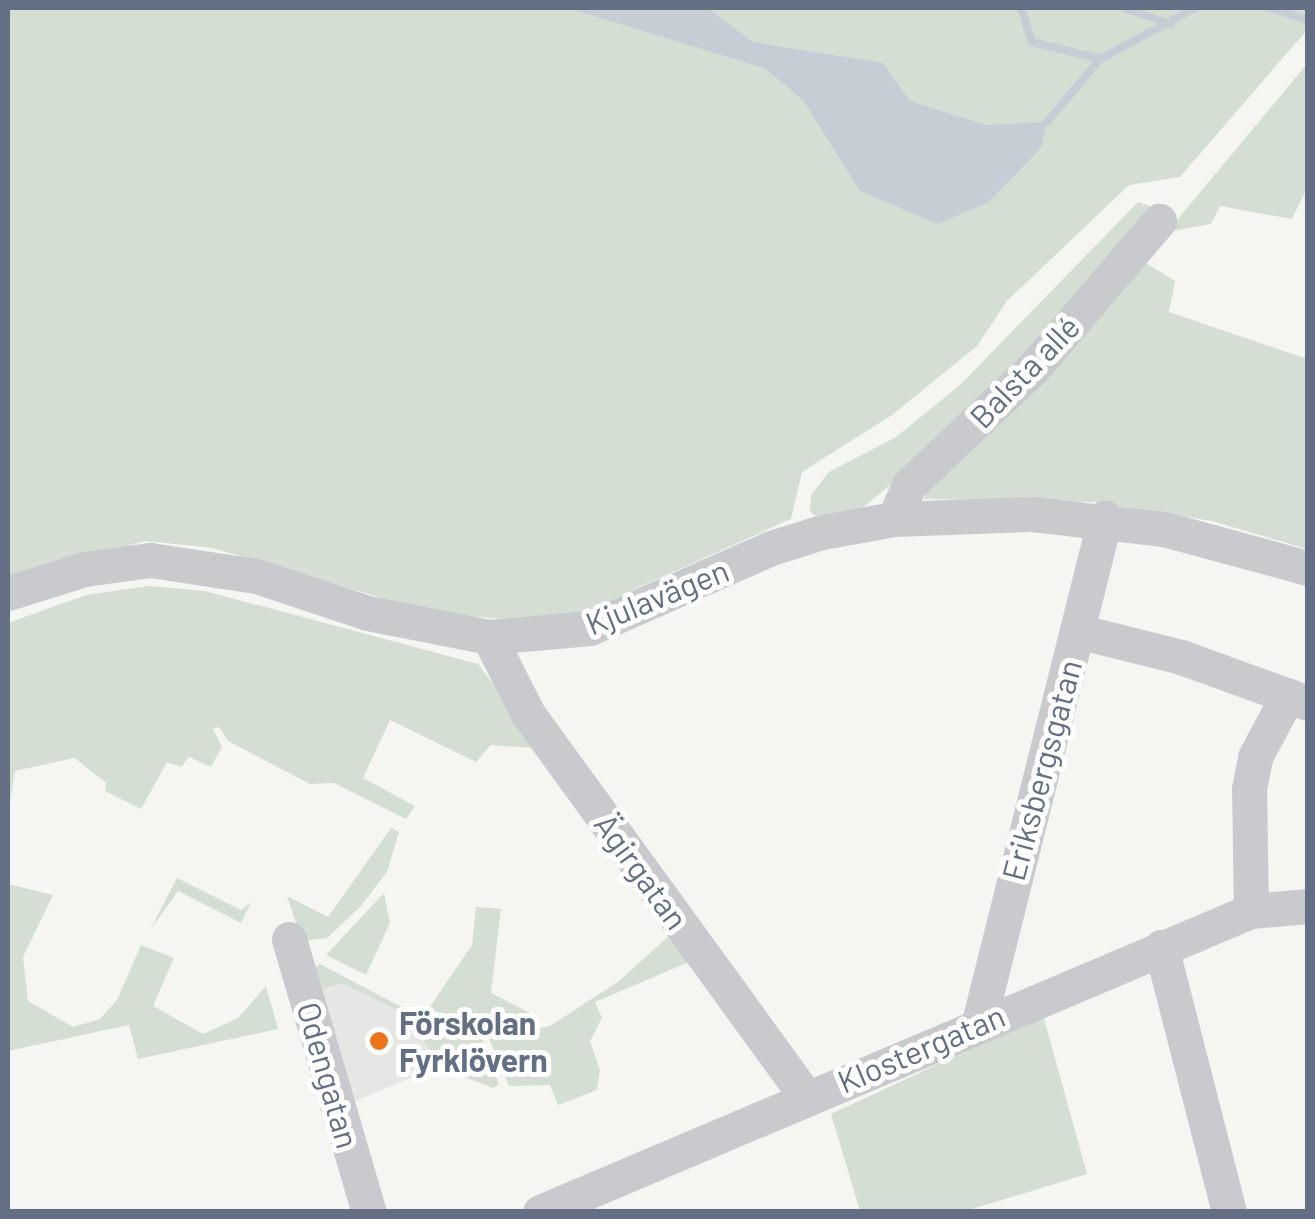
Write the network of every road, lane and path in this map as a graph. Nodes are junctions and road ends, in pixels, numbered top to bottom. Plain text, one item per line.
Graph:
1 (1158, 221) dead end
2 (1104, 518) junction
3 (894, 520) junction
4 (1308, 568) edge
5 (8, 593) edge
6 (1077, 631) junction
7 (490, 637) junction
8 (1298, 699) edge
9 (1308, 906) edge
10 (1251, 911) junction
11 (288, 939) dead end
12 (1161, 948) junction
13 (980, 1022) junction
14 (806, 1097) junction
15 (369, 1212) edge
16 (540, 1212) edge
17 (1229, 1212) edge

1 - 3 street, Balsta allé
2 - 3 street, Kjulavägen
2 - 4 street, Kjulavägen
2 - 6 street, Eriksbergsgatan
3 - 7 street, Kjulavägen
5 - 7 street, Kjulavägen
6 - 8 street
6 - 13 street, Eriksbergsgatan
7 - 14 street, Ägirgatan
8 - 10 street
9 - 10 street, Klostergatan
10 - 12 street, Klostergatan
11 - 15 street, Odengatan
12 - 13 street, Klostergatan
12 - 17 street
13 - 14 street, Klostergatan
14 - 16 street, Klostergatan

